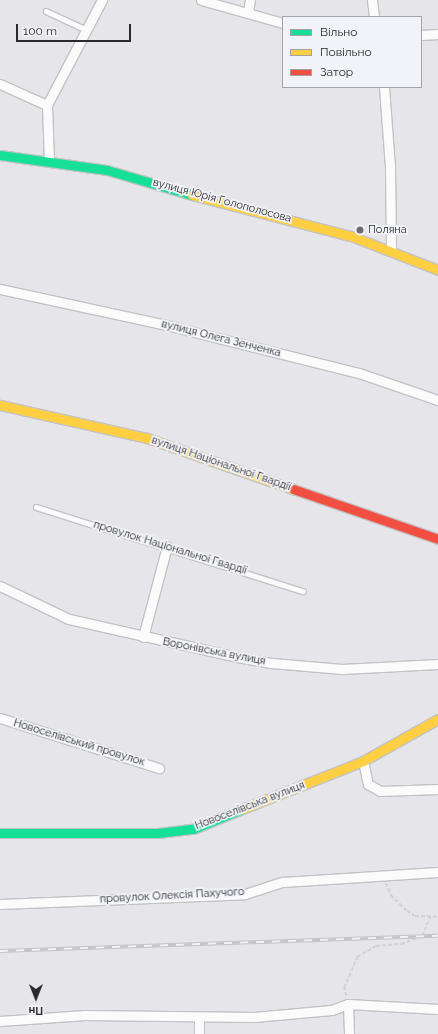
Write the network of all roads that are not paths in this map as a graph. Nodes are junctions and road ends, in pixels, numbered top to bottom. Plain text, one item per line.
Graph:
1 (102, 0) edge
2 (201, 0) edge
3 (250, 0) edge
4 (372, 0) edge
5 (46, 11) dead end
6 (248, 12) junction
7 (374, 16) edge
8 (282, 23) edge
9 (87, 30) junction
10 (438, 34) edge
11 (422, 35) edge
12 (0, 84) edge
13 (384, 88) edge
14 (47, 105) junction
15 (0, 155) edge
16 (49, 162) junction
17 (391, 250) junction
18 (438, 270) edge
19 (0, 289) edge
20 (438, 400) edge
21 (0, 406) edge
22 (36, 507) dead end
23 (438, 539) edge
24 (167, 546) junction
25 (0, 586) edge
26 (303, 591) dead end
27 (143, 637) junction
28 (438, 664) edge
29 (0, 718) edge
30 (438, 719) edge
31 (363, 761) junction
32 (159, 768) dead end
33 (438, 789) edge
34 (0, 833) edge
35 (438, 872) edge
36 (0, 904) edge
37 (348, 1004) junction
38 (438, 1009) edge
39 (199, 1018) junction
40 (0, 1021) edge
41 (199, 1034) edge
42 (349, 1034) edge

1 - 9 street
2 - 6 street
3 - 6 street
4 - 7 street
5 - 9 lane
6 - 8 street
9 - 14 street
10 - 11 street
12 - 14 street
13 - 17 street
14 - 16 street
15 - 16 street, вулиця Юрія Голополосова
16 - 17 street, вулиця Юрія Голополосова
17 - 18 street, вулиця Юрія Голополосова
19 - 20 street, вулиця Олега Зенченка
21 - 23 street, вулиця Національної Гвардії
22 - 24 lane, провулок Національної Гвардії
24 - 26 lane, провулок Національної Гвардії
24 - 27 street
25 - 27 street, Воронівська вулиця
27 - 28 street, Воронівська вулиця
29 - 32 street, Новоселівський провулок
30 - 31 street, Новоселівська вулиця
31 - 33 street
31 - 34 street, Новоселівська вулиця
35 - 36 street, провулок Олексія Пахучого
37 - 38 street
37 - 39 street
37 - 42 street
39 - 40 street
39 - 41 street

